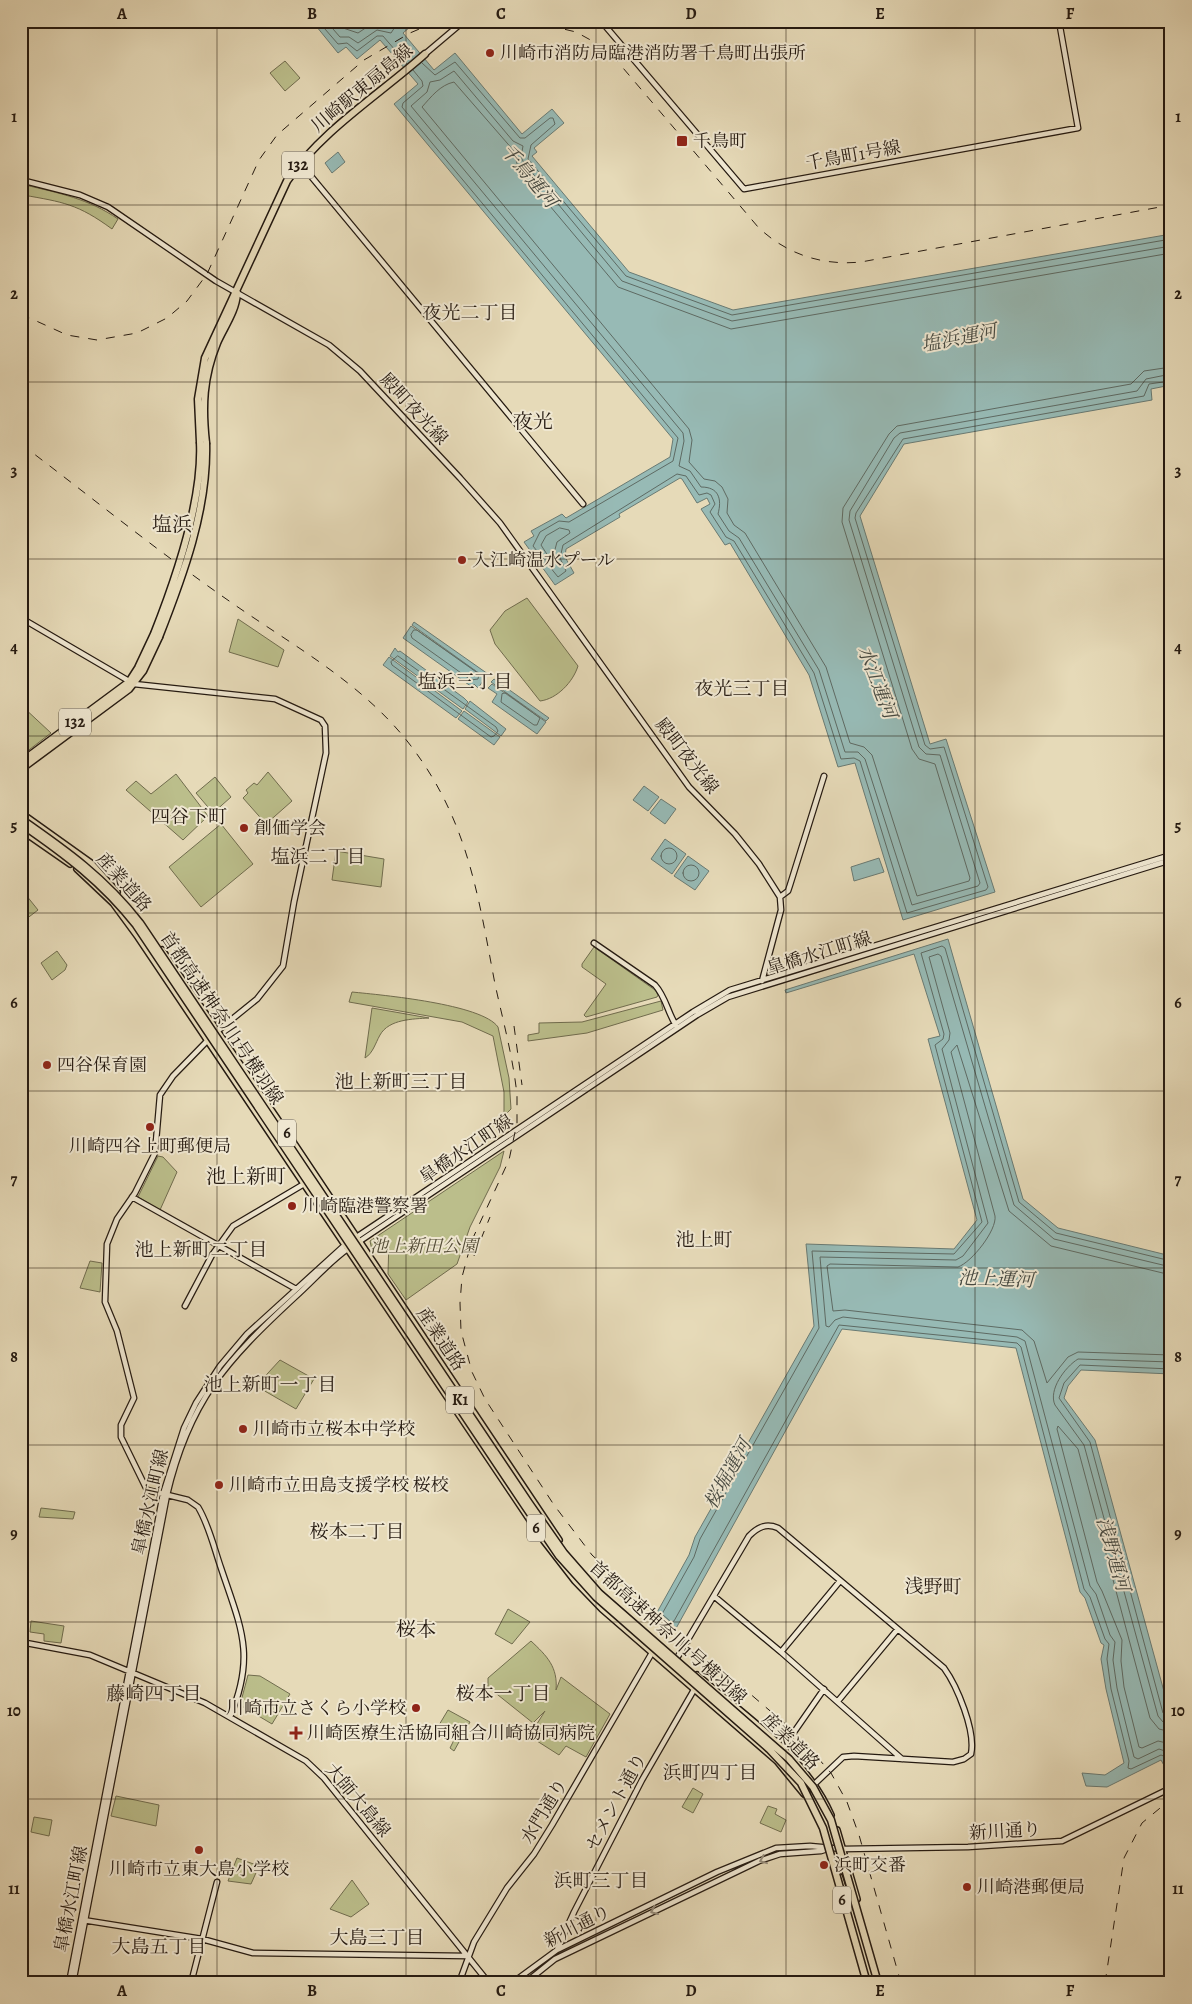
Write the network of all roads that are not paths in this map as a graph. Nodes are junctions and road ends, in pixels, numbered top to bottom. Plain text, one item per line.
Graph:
1 (448, 21) edge
2 (464, 21) edge
3 (601, 21) edge
4 (1059, 21) edge
5 (454, 29) junction
6 (425, 54) joint
7 (299, 163) junction
8 (21, 180) edge
9 (237, 293) junction
10 (583, 504) dead end
11 (21, 618) edge
12 (132, 682) junction
13 (21, 762) edge
14 (21, 769) edge
15 (824, 776) dead end
16 (21, 813) edge
17 (21, 819) edge
18 (21, 824) edge
19 (21, 830) edge
20 (1171, 855) edge
21 (1171, 860) edge
22 (780, 897) junction
23 (594, 943) dead end
24 (761, 982) junction
25 (677, 1026) junction
26 (218, 1030) junction
27 (208, 1040) junction
28 (304, 1184) junction
29 (132, 1197) junction
30 (358, 1239) junction
31 (218, 1246) junction
32 (346, 1247) junction
33 (296, 1289) junction
34 (185, 1306) dead end
35 (424, 1338) junction
36 (416, 1349) junction
37 (508, 1465) junction
38 (501, 1477) junction
39 (521, 1484) junction
40 (511, 1491) junction
41 (165, 1495) junction
42 (840, 1581) junction
43 (715, 1596) junction
44 (897, 1630) junction
45 (21, 1642) edge
46 (659, 1642) junction
47 (652, 1652) junction
48 (781, 1652) junction
49 (677, 1658) junction
50 (132, 1672) junction
51 (695, 1688) junction
52 (824, 1689) junction
53 (838, 1701) junction
54 (230, 1717) junction
55 (783, 1748) junction
56 (902, 1759) junction
57 (777, 1761) junction
58 (814, 1783) junction
59 (1171, 1788) edge
60 (804, 1794) junction
61 (828, 1848) junction
62 (843, 1849) junction
63 (836, 1870) junction
64 (847, 1871) junction
65 (217, 1882) dead end
66 (84, 1920) junction
67 (202, 1939) junction
68 (557, 1950) junction
69 (468, 1957) junction
70 (555, 1959) junction
71 (69, 1983) edge
72 (73, 1983) edge
73 (191, 1983) edge
74 (459, 1983) edge
75 (489, 1983) edge
76 (512, 1983) edge
77 (525, 1983) edge
78 (866, 1983) edge
79 (873, 1983) edge
80 (879, 1983) edge

1 - 5 street
2 - 5 street, 川崎駅東扇島線 / 132
3 - 4 street, 千鳥町1号線
5 - 6 street, 川崎駅東扇島線 / 132
6 - 7 highway, 川崎駅東扇島線 / 132
7 - 9 highway, 川崎駅東扇島線 / 132
7 - 10 street
8 - 9 street
9 - 12 highway, 川崎駅東扇島線 / 132, bridge
9 - 22 street, 殿町夜光線
11 - 12 street
12 - 13 highway, 川崎駅東扇島線 / 132
12 - 14 highway, 川崎駅東扇島線 / 132
12 - 26 street
15 - 22 street
16 - 26 main road, 産業道路 / 6
17 - 64 highway, 首都高速神奈川1号横羽線 / K1, bridge
18 - 63 highway, 首都高速神奈川1号横羽線 / K1, bridge
19 - 27 main road, 産業道路 / 6
20 - 24 street, 皐橋水江町線
21 - 24 street, 皐橋水江町線
22 - 24 street
23 - 25 street
24 - 25 street, 皐橋水江町線
25 - 30 street, 皐橋水江町線
25 - 30 street, 皐橋水江町線
26 - 27 street
26 - 30 main road, 産業道路 / 6
27 - 28 main road, 産業道路 / 6
27 - 29 street
28 - 31 street
28 - 32 main road, 産業道路 / 6
29 - 31 street
29 - 41 street
30 - 32 street, 皐橋水江町線
30 - 35 main road, 産業道路 / 6
31 - 33 street
31 - 34 street
32 - 33 street, 皐橋水江町線
32 - 36 main road, 産業道路 / 6
32 - 41 street, 皐橋水江町線
33 - 41 street, 皐橋水江町線
35 - 36 street
35 - 37 main road, 産業道路 / 6
36 - 38 main road, 産業道路 / 6
37 - 38 street
37 - 39 main road, 産業道路 / 6
38 - 40 main road, 産業道路 / 6
39 - 40 street
39 - 46 main road, 産業道路 / 6
40 - 47 main road, 産業道路 / 6
41 - 50 street, 皐橋水江町線
41 - 54 street
42 - 43 street
42 - 44 street
42 - 48 street
43 - 48 street
43 - 49 street
44 - 53 street
44 - 56 street
45 - 50 street, 大師大島線
46 - 47 street, 水門通り
46 - 49 main road, 産業道路 / 6
47 - 51 main road, 産業道路 / 6
47 - 69 street, 水門通り
48 - 52 street
49 - 55 main road, 産業道路 / 6
50 - 54 street, 大師大島線
50 - 66 street, 皐橋水江町線
51 - 57 main road, 産業道路 / 6
51 - 68 street, セメント通り
52 - 53 street
52 - 55 street
53 - 56 street
54 - 69 street, 大師大島線
55 - 57 street
55 - 58 main road, 産業道路 / 6
56 - 58 street
57 - 60 main road, 産業道路 / 6
58 - 60 street
58 - 62 main road, 産業道路 / 6
59 - 62 street, 新川通り
60 - 61 main road, 産業道路 / 6
61 - 62 street, 新川通り
61 - 68 street, 新川通り
61 -> 70 street, 新川通り
61 - 78 main road, 産業道路 / 6
62 - 80 main road, 産業道路 / 6
63 - 78 highway, 首都高速神奈川1号横羽線 / K1, bridge
63 - 79 highway, bridge
64 - 79 highway, bridge
64 - 80 highway, 首都高速神奈川1号横羽線 / K1, bridge
65 - 67 street
66 - 67 street
66 - 71 street, 皐橋水江町線
66 - 72 street, 皐橋水江町線
67 - 69 street
67 - 73 street
68 - 70 street, セメント通り
68 - 76 street, 新川通り
69 - 74 street, 水門通り
69 - 75 street, 大師大島線
70 - 77 street, 新川通り

